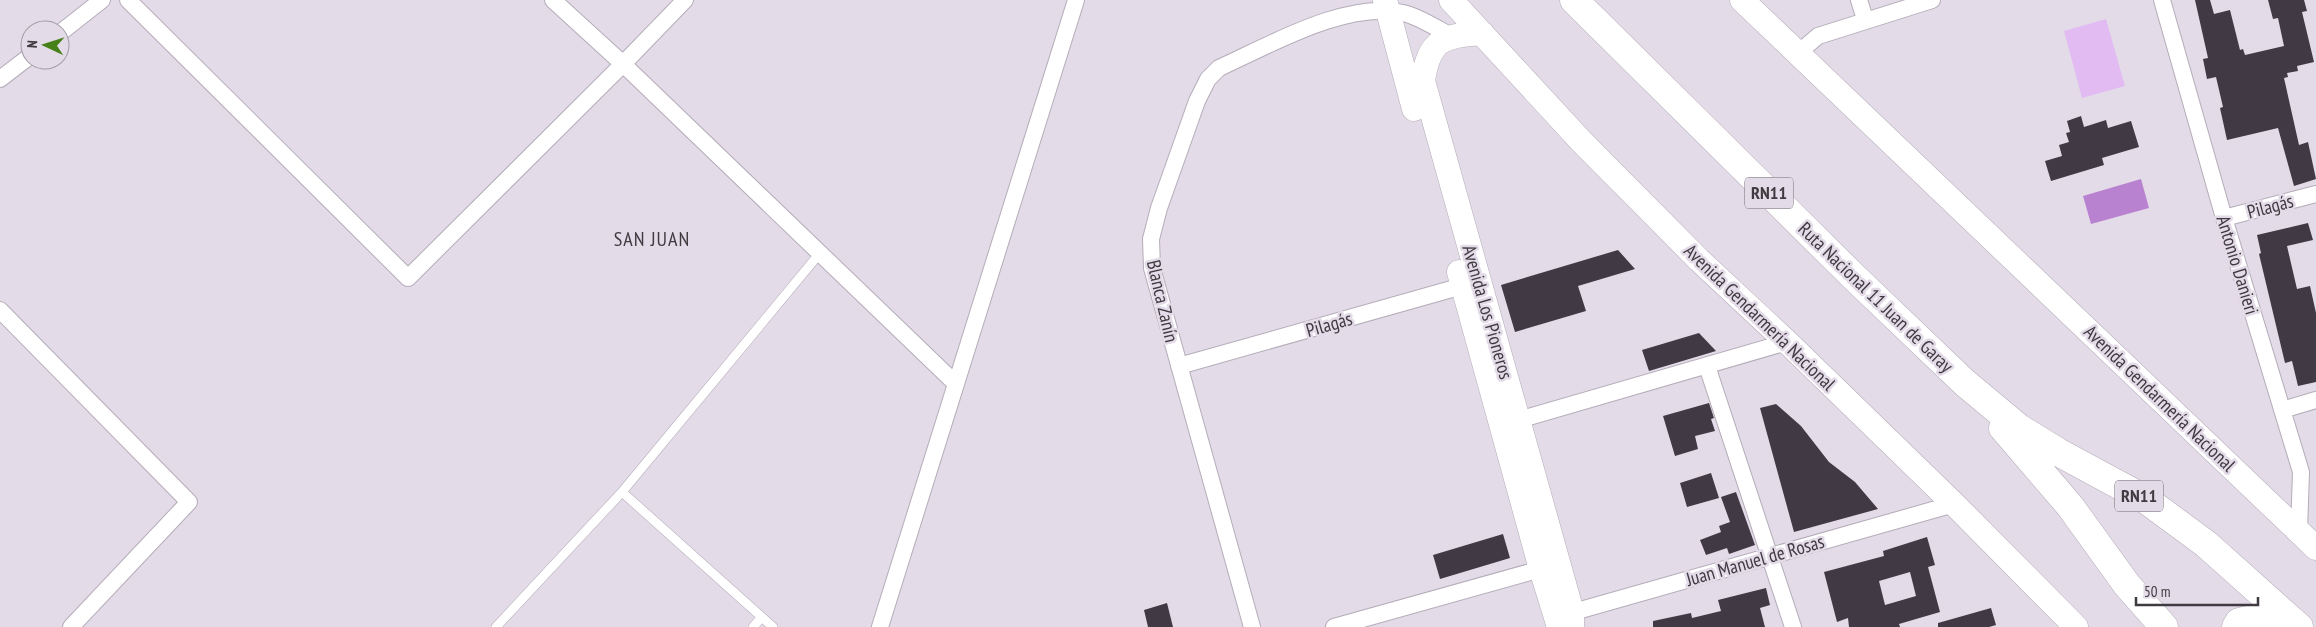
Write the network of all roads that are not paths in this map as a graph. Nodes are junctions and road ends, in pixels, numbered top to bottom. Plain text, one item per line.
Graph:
1 (102, 0) edge
2 (128, 0) edge
3 (553, 0) edge
4 (685, 0) edge
5 (1076, 0) edge
6 (1451, 0) edge
7 (1574, 0) edge
8 (1742, 0) edge
9 (1859, 0) edge
10 (1932, 0) edge
11 (2162, 0) edge
12 (1386, 6) edge
13 (1865, 19) junction
14 (70, 25) edge
15 (1482, 33) junction
16 (1451, 36) junction
17 (1797, 54) junction
18 (20, 64) edge
19 (623, 64) junction
20 (0, 79) edge
21 (2316, 194) edge
22 (2224, 218) junction
23 (820, 254) junction
24 (1471, 283) junction
25 (0, 310) edge
26 (1787, 342) junction
27 (1179, 366) junction
28 (1707, 366) junction
29 (955, 383) junction
30 (1965, 383) junction
31 (2316, 400) edge
32 (2282, 410) junction
33 (1510, 423) junction
34 (622, 492) junction
35 (1954, 504) junction
36 (2299, 531) junction
37 (2316, 548) edge
38 (1771, 555) junction
39 (1541, 569) junction
40 (761, 618) junction
41 (1565, 621) edge
42 (2299, 626) edge
43 (71, 627) edge
44 (496, 627) edge
45 (753, 627) edge
46 (773, 627) edge
47 (880, 627) edge
48 (1252, 627) edge
49 (1334, 627) edge
50 (1793, 627) edge
51 (2076, 627) edge
52 (2164, 627) edge
53 (2236, 627) edge

1 - 14 street
2 - 19 street
3 - 19 street
4 - 19 street
5 - 29 street
6 - 15 main road, Avenida Gendarmería Nacional
7 - 30 highway, Ruta Nacional 11 Juan de Garay / RN11
8 - 17 main road, Avenida Gendarmería Nacional
9 - 13 street
10 - 13 street
11 - 22 street, Antonio Danieri
12 - 16 street, Blanca Zanín
12 - 24 main road, Avenida Los Pioneros
12 - 27 street, Blanca Zanín
13 - 17 street
15 - 16 main road
15 - 26 main road, Avenida Gendarmería Nacional
16 - 24 main road, Avenida Los Pioneros
17 - 36 main road, Avenida Gendarmería Nacional
18 - 20 street
19 - 23 street
21 - 22 street, Pilagás
22 - 32 street, Antonio Danieri
23 - 29 street
23 - 34 lane
24 - 27 street, Pilagás
24 - 33 main road, Avenida Los Pioneros
25 - 43 street
26 - 28 street
26 - 35 main road, Avenida Gendarmería Nacional
27 - 48 street, Blanca Zanín
28 - 33 street
28 - 38 street
29 - 47 street
30 - 42 highway, Ruta Nacional 11 Juan de Garay / RN11
30 - 52 highway, Ruta Nacional 11 Juan de Garay / RN11
31 - 32 street
32 - 36 street, Antonio Danieri
33 - 39 main road, Avenida Los Pioneros
33 - 41 main road, Avenida Los Pioneros
34 - 40 lane
34 - 44 lane
35 - 38 street, Juan Manuel de Rosas
35 - 51 main road, Avenida Gendarmería Nacional
36 - 37 main road, Avenida Gendarmería Nacional
38 - 41 street, Juan Manuel de Rosas
38 - 50 street
39 - 41 main road, Avenida Los Pioneros
39 - 49 street
40 - 45 lane
40 - 46 lane
42 - 53 highway

